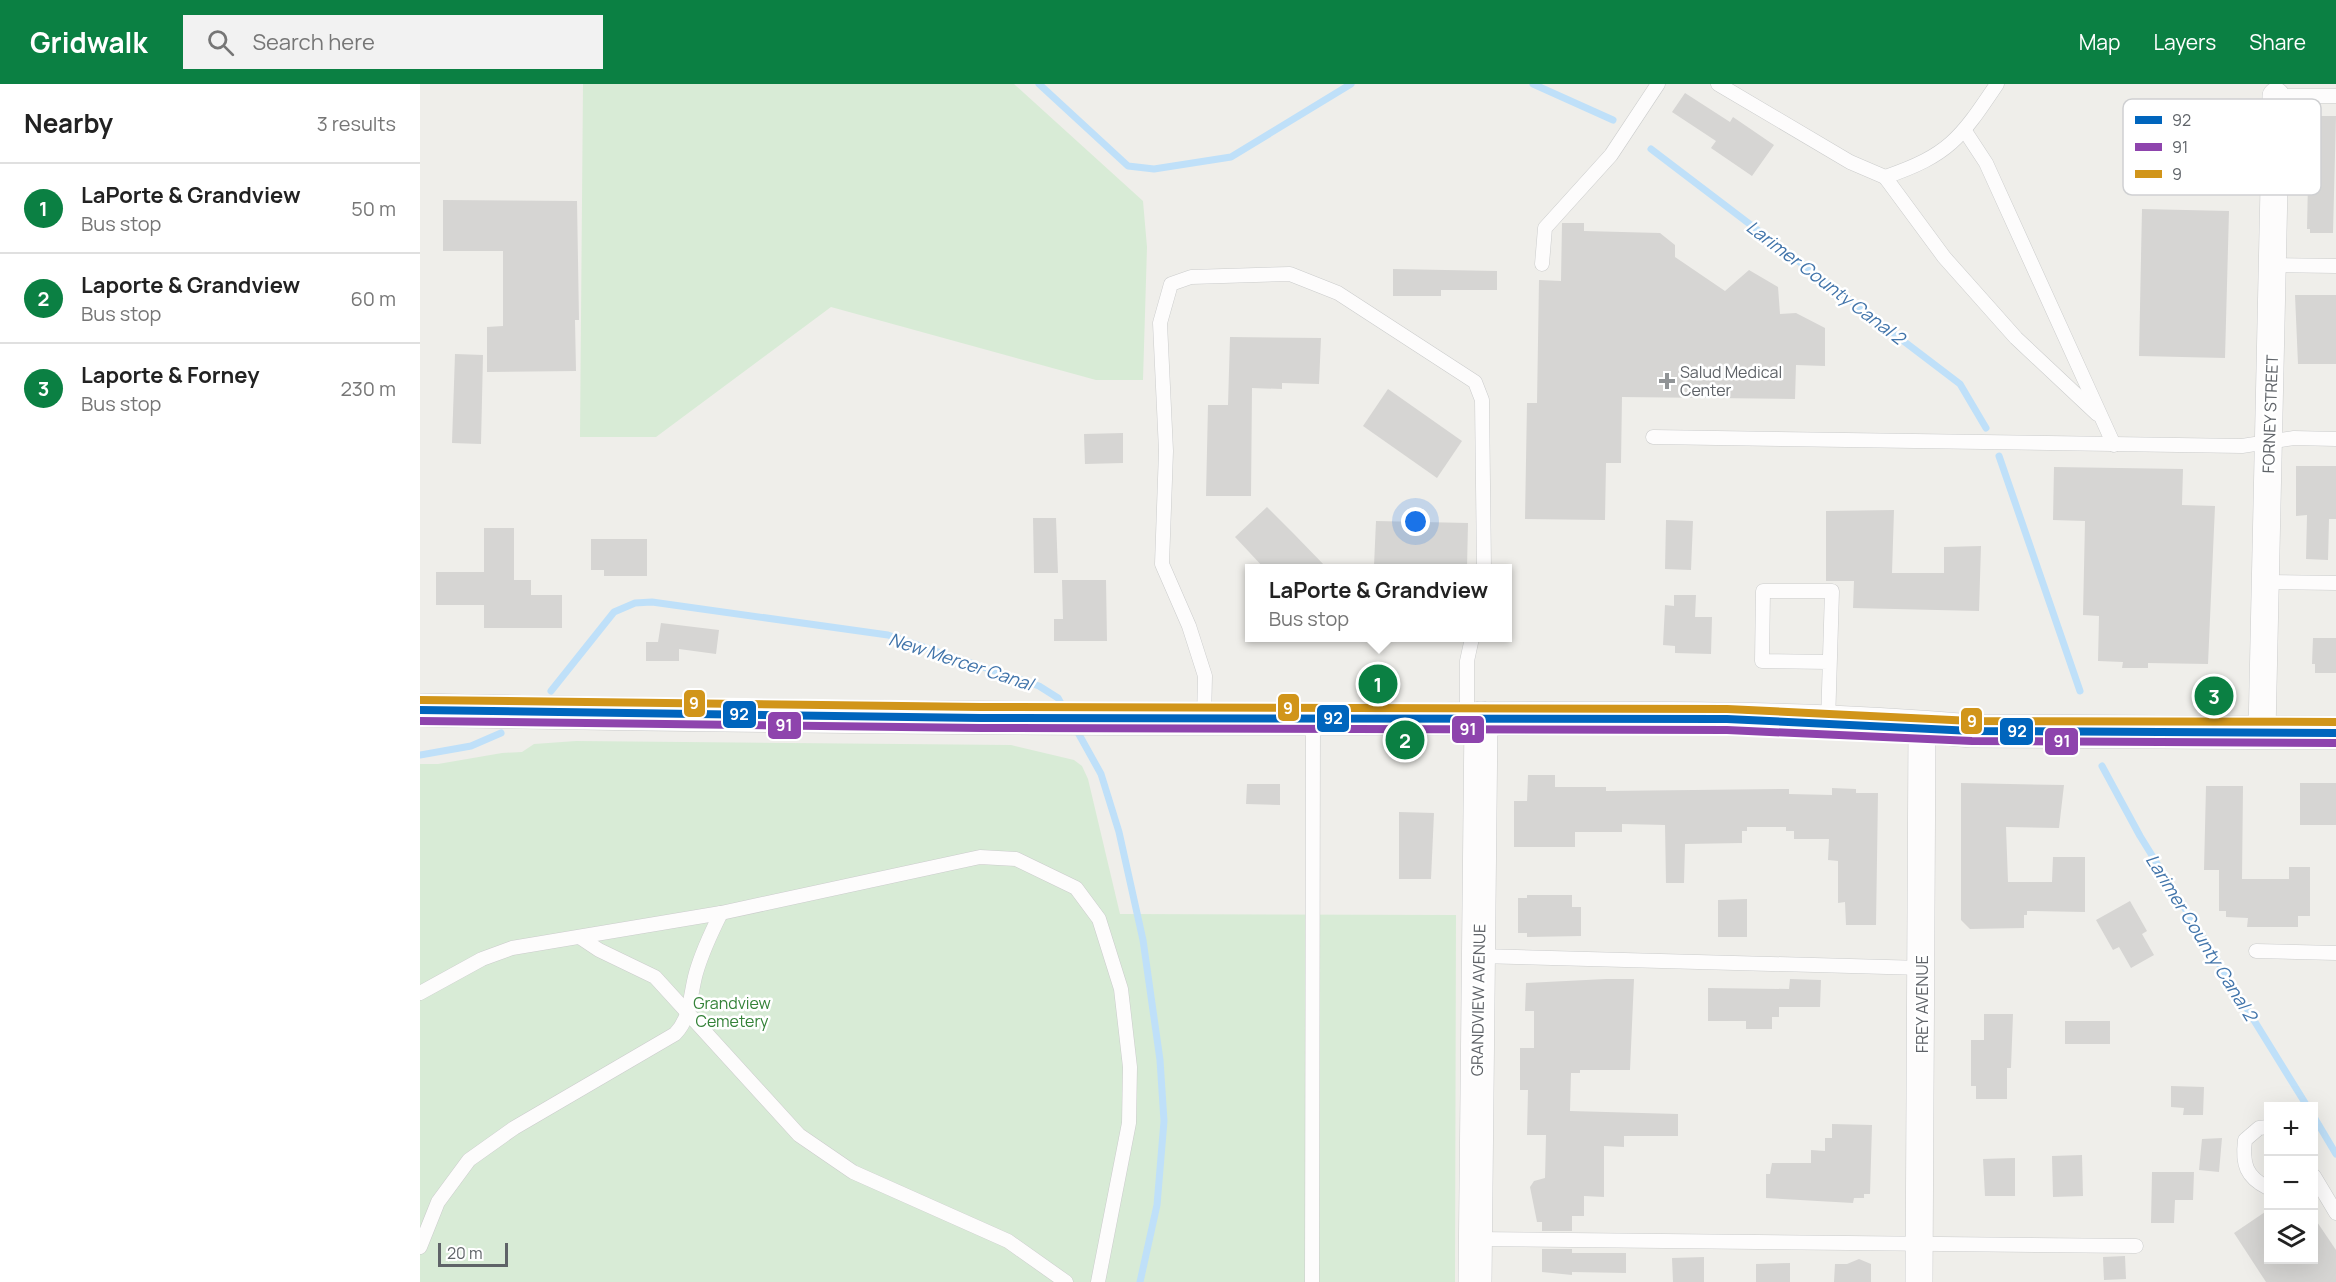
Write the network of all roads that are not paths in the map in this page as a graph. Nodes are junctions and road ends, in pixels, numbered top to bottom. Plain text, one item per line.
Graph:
1 (1658, 84) edge
2 (1718, 84) edge
3 (1997, 84) edge
4 (2276, 96) joint
5 (2336, 96) edge
6 (2276, 99) edge
7 (1965, 131) junction
8 (1885, 177) junction
9 (2275, 195) edge
10 (1542, 264) dead end
11 (2274, 265) junction
12 (2336, 266) edge
13 (2102, 418) junction
14 (1653, 437) dead end
15 (2336, 439) edge
16 (2269, 442) junction
17 (2114, 445) junction
18 (1484, 564) edge
19 (2264, 582) junction
20 (2336, 583) edge
21 (1471, 642) edge
22 (1829, 662) junction
23 (420, 710) edge
24 (1474, 718) junction
25 (1204, 719) junction
26 (1313, 719) junction
27 (1828, 723) junction
28 (1922, 727) junction
29 (2262, 732) junction
30 (2336, 733) edge
31 (721, 913) junction
32 (581, 938) junction
33 (2256, 951) dead end
34 (2336, 952) edge
35 (1478, 956) junction
36 (1923, 968) junction
37 (420, 993) edge
38 (688, 1010) junction
39 (2264, 1127) edge
40 (2318, 1184) edge
41 (2264, 1186) edge
42 (2336, 1213) edge
43 (1475, 1239) junction
44 (1920, 1242) junction
45 (2136, 1246) dead end
46 (420, 1247) edge
47 (1066, 1282) edge
48 (1098, 1282) edge
49 (1312, 1282) edge
50 (1475, 1282) edge
51 (1919, 1282) edge

1 - 10 lane
2 - 8 lane
3 - 7 lane
4 - 5 lane
4 - 6 street, FORNEY STREET
7 - 8 lane
7 - 13 lane
8 - 13 lane
9 - 11 street, FORNEY STREET
11 - 12 lane
11 - 16 street, FORNEY STREET
13 - 17 lane
14 - 17 lane
15 - 16 lane
16 - 17 lane
16 - 19 street, FORNEY STREET
18 - 25 lane
19 - 20 lane
19 - 29 street, FORNEY STREET
21 - 24 lane
22 - 22 lane
22 - 27 lane
23 - 25 street
24 - 26 street
24 - 27 street
24 - 35 street, GRANDVIEW AVENUE
25 - 26 street
26 - 49 lane
27 - 28 street
28 - 29 street
28 - 36 street, FREY AVENUE
29 - 30 street
31 - 32 lane
31 - 38 lane
31 - 48 lane
32 - 37 lane
32 - 38 lane
33 - 34 lane
35 - 36 lane
35 - 43 street, GRANDVIEW AVENUE
36 - 44 street, FREY AVENUE
38 - 46 lane
38 - 47 lane
39 - 41 lane
40 - 42 lane
43 - 44 lane
43 - 50 street, GRANDVIEW AVENUE
44 - 45 lane
44 - 51 street, FREY AVENUE

